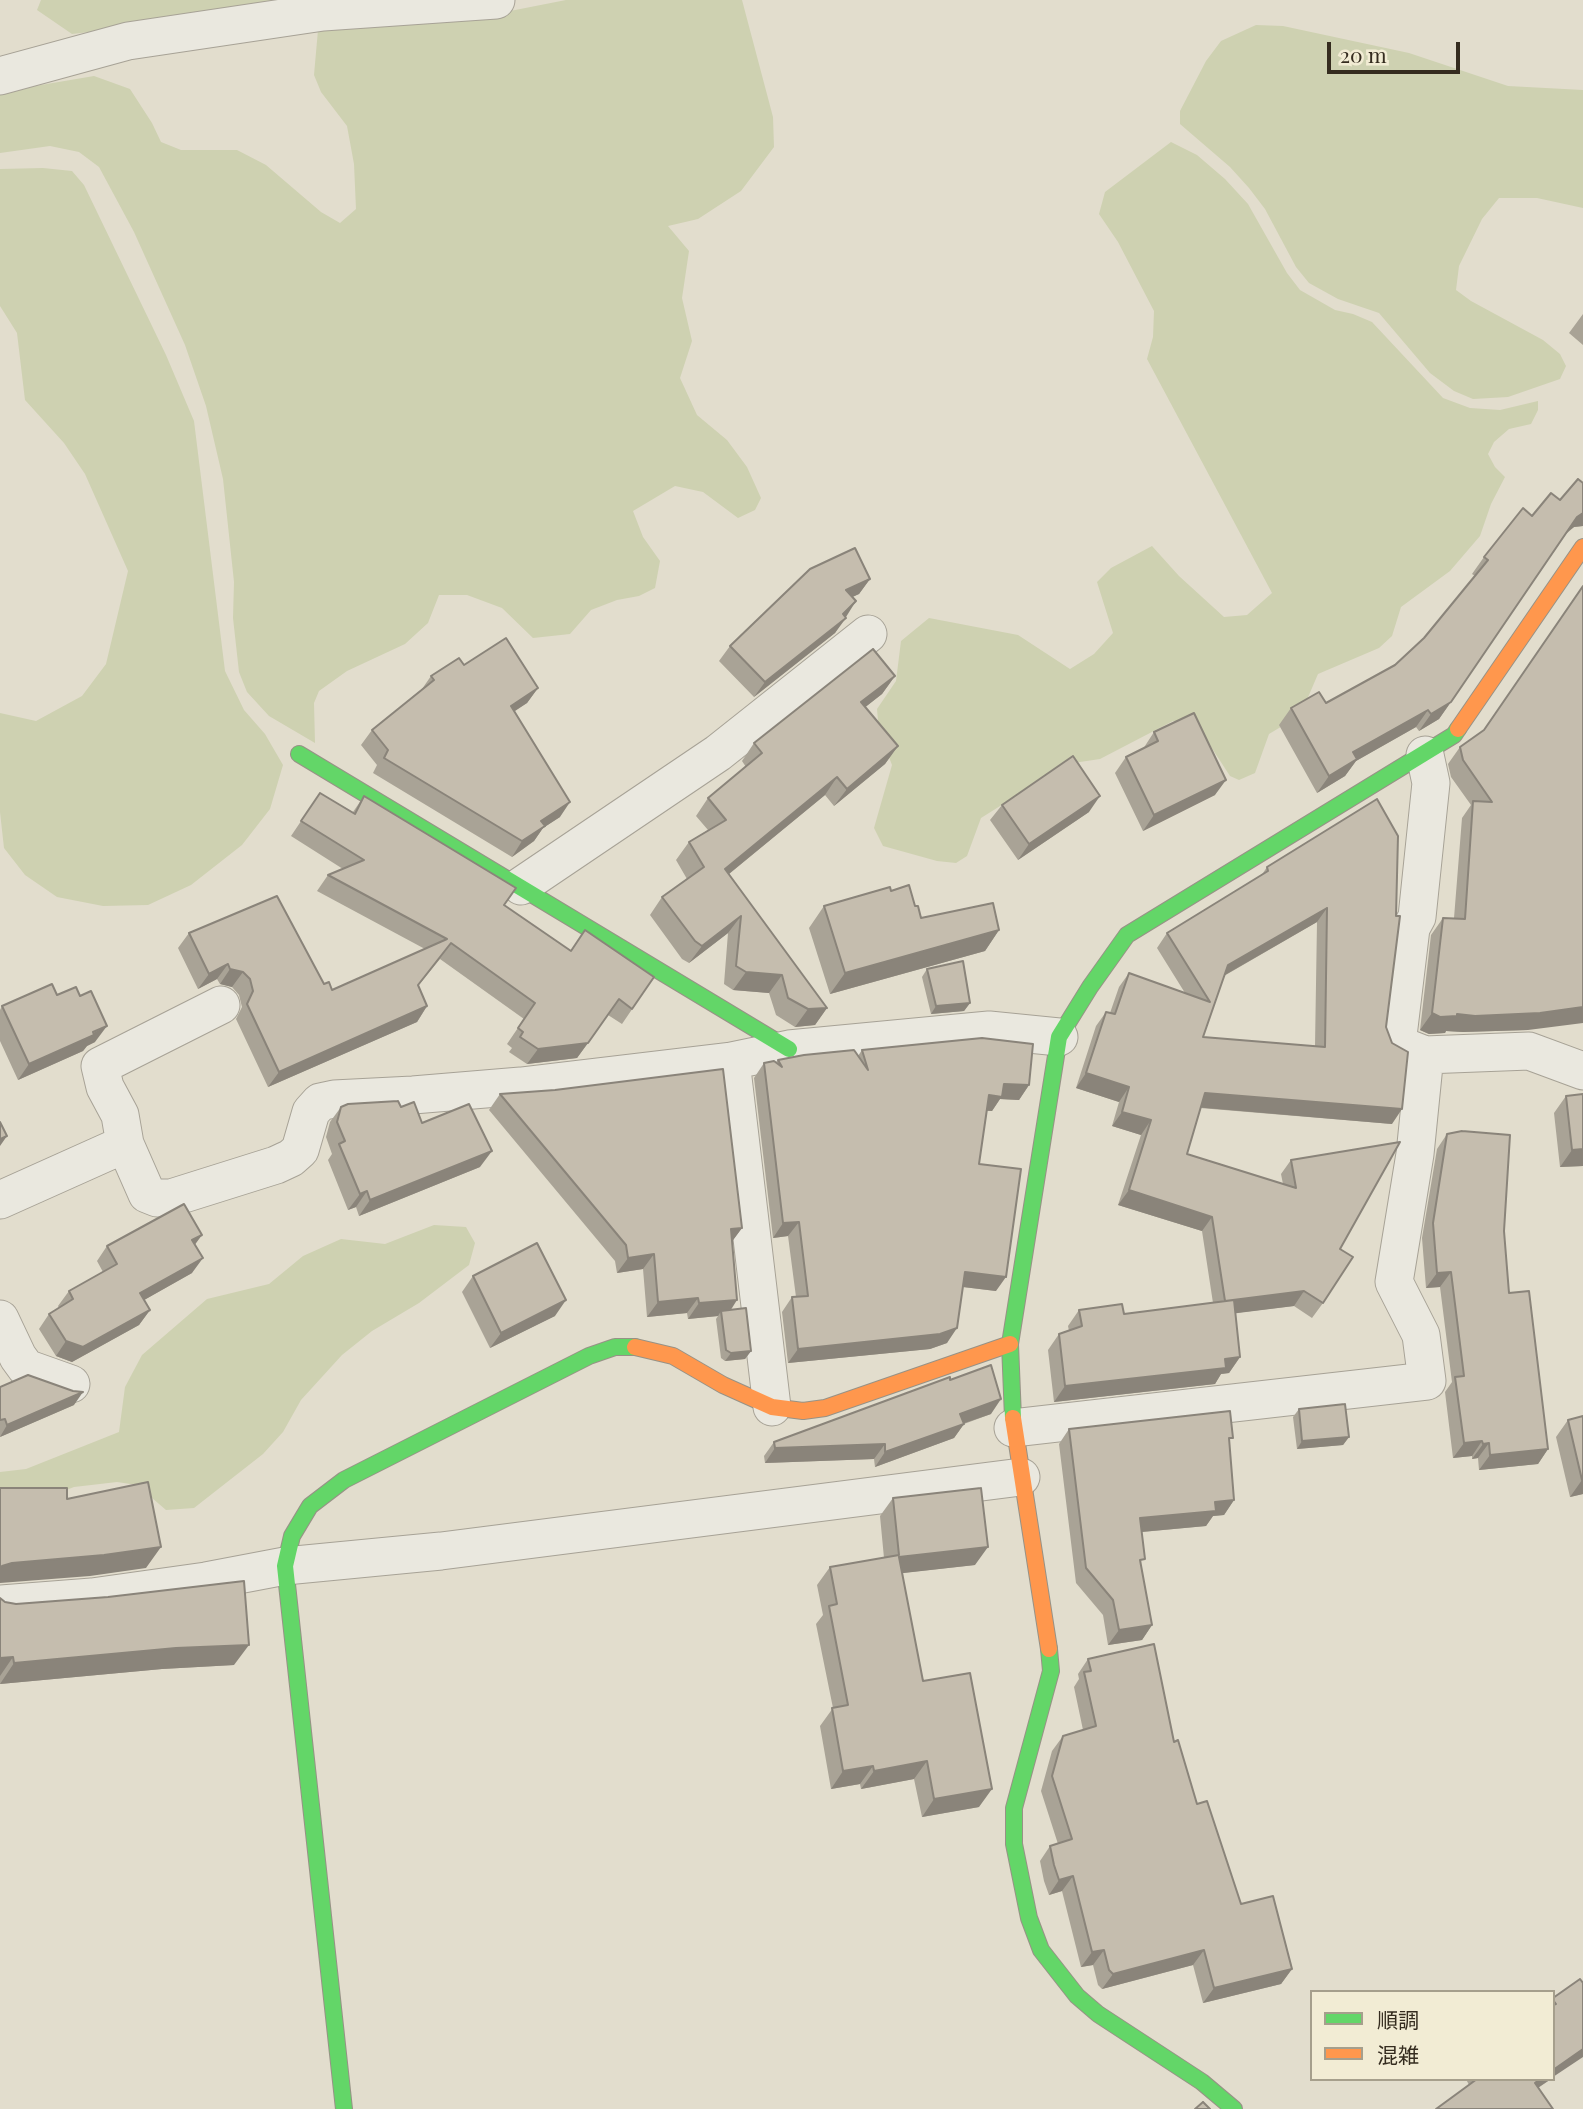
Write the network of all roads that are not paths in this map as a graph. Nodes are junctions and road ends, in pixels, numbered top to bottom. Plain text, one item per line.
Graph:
1 (496, 0) edge
2 (0, 76) edge
3 (1583, 547) edge
4 (868, 634) dead end
5 (299, 754) dead end
6 (1425, 755) junction
7 (521, 887) junction
8 (221, 1004) dead end
9 (1059, 1037) junction
10 (789, 1049) junction
11 (1425, 1055) junction
12 (731, 1060) junction
13 (1583, 1071) edge
14 (125, 1144) junction
15 (0, 1200) edge
16 (0, 1319) edge
17 (1010, 1344) junction
18 (71, 1384) dead end
19 (772, 1407) junction
20 (1013, 1428) junction
21 (1021, 1476) junction
22 (285, 1566) junction
23 (0, 1604) edge
24 (344, 2109) edge
25 (1234, 2109) edge

1 - 2 street
3 - 6 street
4 - 7 street
5 - 7 street
6 - 9 street
6 - 11 street
7 - 10 street
8 - 14 street
9 - 10 street
9 - 17 street
10 - 12 street
11 - 13 street
11 - 20 street
12 - 14 street
12 - 19 street
14 - 15 street
16 - 18 street
17 - 19 street
17 - 20 street
19 - 22 street
20 - 21 street
21 - 22 street
21 - 25 street
22 - 23 street
22 - 24 street

